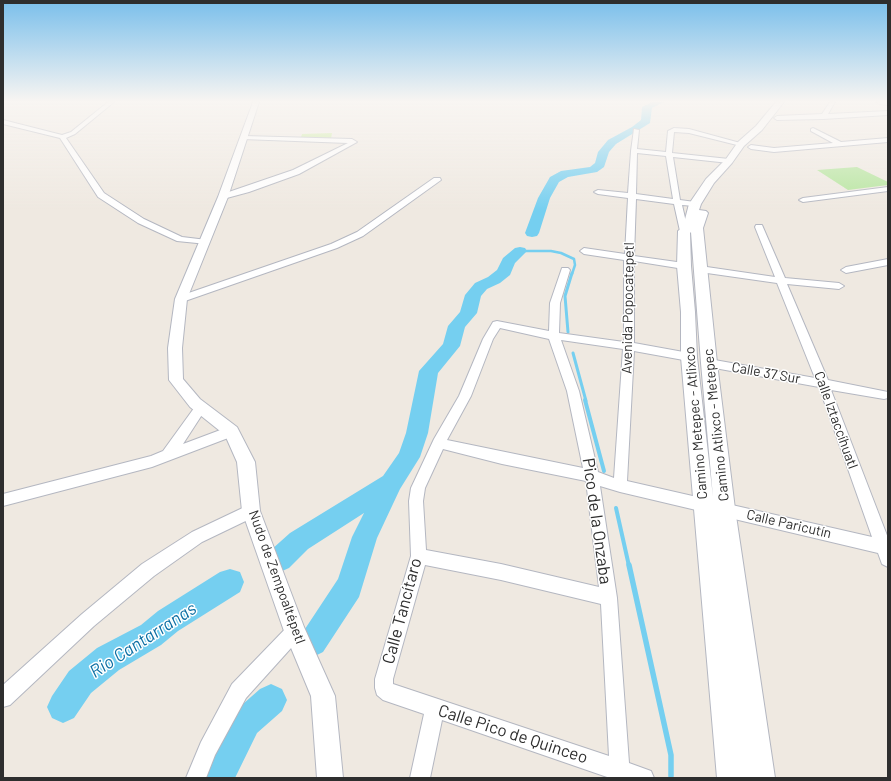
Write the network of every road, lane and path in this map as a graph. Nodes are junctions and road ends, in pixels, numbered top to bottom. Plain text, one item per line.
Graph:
1 (63, 138) edge
2 (244, 138) edge
3 (260, 138) edge
4 (635, 138) edge
5 (670, 138) edge
6 (716, 138) edge
7 (749, 138) edge
8 (751, 138) edge
9 (829, 138) edge
10 (862, 138) edge
11 (888, 140) edge
12 (869, 142) junction
13 (840, 144) junction
14 (743, 145) junction
15 (634, 151) junction
16 (669, 155) junction
17 (729, 161) junction
18 (437, 180) dead end
19 (888, 189) edge
20 (598, 192) dead end
21 (633, 196) junction
22 (223, 197) junction
23 (803, 200) dead end
24 (686, 203) junction
25 (759, 227) dead end
26 (204, 242) junction
27 (584, 251) dead end
28 (629, 258) junction
29 (888, 262) edge
30 (692, 268) junction
31 (565, 270) dead end
32 (846, 270) dead end
33 (782, 281) junction
34 (839, 286) dead end
35 (181, 299) junction
36 (554, 336) junction
37 (629, 346) junction
38 (688, 357) junction
39 (709, 362) junction
40 (824, 383) junction
41 (884, 394) dead end
42 (201, 407) junction
43 (231, 431) junction
44 (439, 443) junction
45 (167, 456) junction
46 (592, 476) junction
47 (620, 486) junction
48 (3, 500) edge
49 (704, 504) junction
50 (725, 509) junction
51 (251, 510) junction
52 (886, 551) edge
53 (419, 556) junction
54 (609, 598) junction
55 (295, 632) junction
56 (384, 688) joint
57 (3, 698) edge
58 (435, 708) junction
59 (620, 774) edge
60 (196, 778) edge
61 (330, 778) edge
62 (420, 778) edge
63 (644, 778) edge
64 (732, 778) edge
65 (760, 778) edge

1 - 26 street
2 - 22 street, Nudo de Zempoaltépetl
3 - 22 street
4 - 15 street, Avenida Popocatepetl
5 - 16 street
6 - 14 street
7 - 14 main road, Camino Metepec - Atlixco
8 - 14 main road, Camino Atlixco - Metepec
9 - 13 street
10 - 12 street
11 - 12 street
12 - 13 street
13 - 14 street
14 - 17 main road, Camino Metepec - Atlixco
14 - 30 main road, Camino Atlixco - Metepec
15 - 16 street
15 - 21 street, Avenida Popocatepetl
16 - 17 street
16 - 24 street
17 - 24 main road, Camino Metepec - Atlixco
18 - 35 street
19 - 23 street
20 - 21 street
21 - 24 street
21 - 28 street, Avenida Popocatepetl
22 - 26 street, Nudo de Zempoaltépetl
24 - 30 main road, Camino Metepec - Atlixco
25 - 33 street, Calle Iztaccíhuatl
26 - 35 street, Nudo de Zempoaltépetl
27 - 28 street
28 - 30 street
28 - 37 street, Avenida Popocatepetl
29 - 32 street
30 - 33 street
30 - 38 main road, Camino Metepec - Atlixco
30 - 39 main road, Camino Atlixco - Metepec
31 - 36 street, Pico de la Onzaba
33 - 34 street
33 - 40 street, Calle Iztaccíhuatl
35 - 42 street, Nudo de Zempoaltépetl
36 - 37 street
36 - 44 street, Calle Tancítaro
36 - 46 street, Pico de la Onzaba
37 - 38 street
37 - 47 street, Avenida Popocatepetl
38 - 49 main road, Camino Metepec - Atlixco
39 - 40 street, Calle 37 Sur
39 - 50 main road, Camino Atlixco - Metepec
40 - 41 street, Calle 37 Sur
40 - 52 street, Calle Iztaccíhuatl
42 - 43 street, Nudo de Zempoaltépetl
42 - 45 street
43 - 45 street
43 - 51 street, Nudo de Zempoaltépetl
44 - 46 street, Calle Paricutín
44 - 53 street, Calle Tancítaro
45 - 48 street
46 - 47 street, Calle Paricutín
46 - 54 street, Pico de la Onzaba
47 - 49 street, Calle Paricutín
49 - 50 street, Calle Paricutín
49 - 64 main road, Camino Metepec - Atlixco
50 - 52 street, Calle Paricutín
50 - 65 main road, Camino Atlixco - Metepec
51 - 55 street, Nudo de Zempoaltépetl
51 - 57 street
53 - 54 street
53 - 56 street, Calle Tancítaro
54 - 59 street, Pico de la Onzaba
55 - 60 street
55 - 61 street, Nudo de Zempoaltépetl
56 - 58 street, Calle Pico de Quinceo
58 - 59 street, Calle Pico de Quinceo
58 - 62 street
59 - 63 street, Calle Pico de Quinceo

